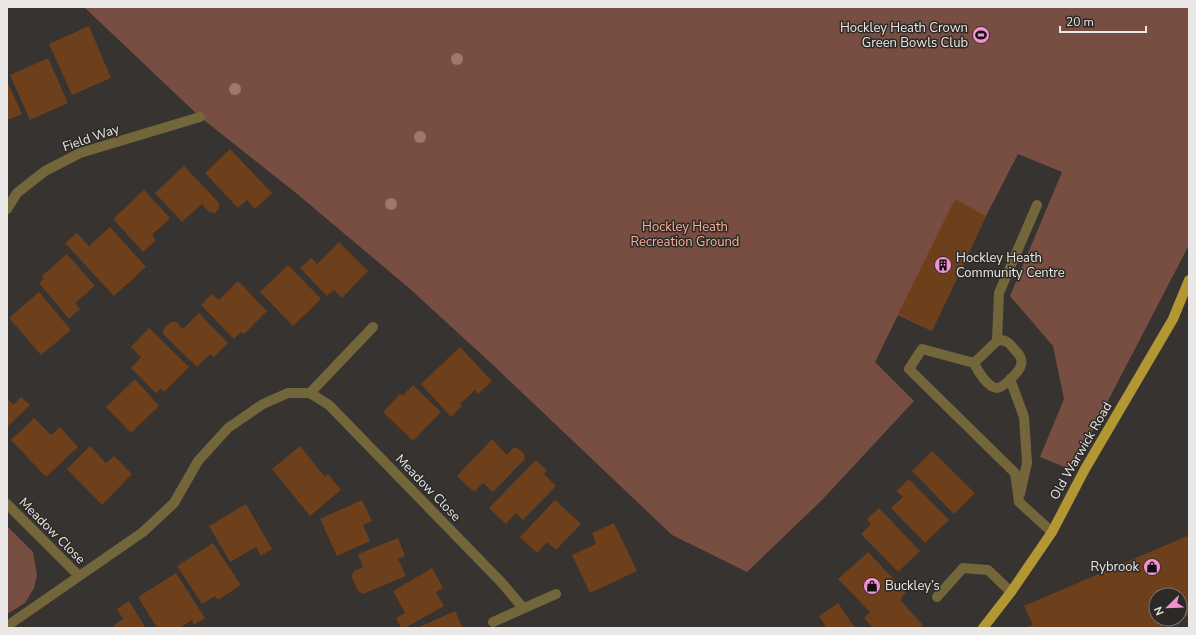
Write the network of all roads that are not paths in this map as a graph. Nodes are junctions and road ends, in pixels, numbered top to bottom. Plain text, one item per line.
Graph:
1 (200, 117) dead end
2 (1037, 206) dead end
3 (7, 209) edge
4 (1189, 280) edge
5 (373, 327) dead end
6 (997, 341) junction
7 (974, 363) junction
8 (1010, 380) junction
9 (310, 393) junction
10 (1019, 502) junction
11 (7, 504) edge
12 (1052, 532) junction
13 (79, 576) junction
14 (1011, 592) junction
15 (556, 594) dead end
16 (937, 597) dead end
17 (523, 608) junction
18 (493, 622) dead end
19 (7, 626) edge
20 (983, 628) edge

1 - 3 street, Field Way
2 - 6 street
4 - 12 main road, Old Warwick Road
5 - 9 street
6 - 7 street
6 - 8 street
7 - 8 street
7 - 10 street
8 - 10 street
9 - 13 street, Meadow Close
9 - 17 street, Meadow Close
10 - 12 street
11 - 13 street, Meadow Close
12 - 14 main road, Old Warwick Road
13 - 19 street, Meadow Close
14 - 16 street
14 - 20 main road, Old Warwick Road
15 - 17 street
17 - 18 street

